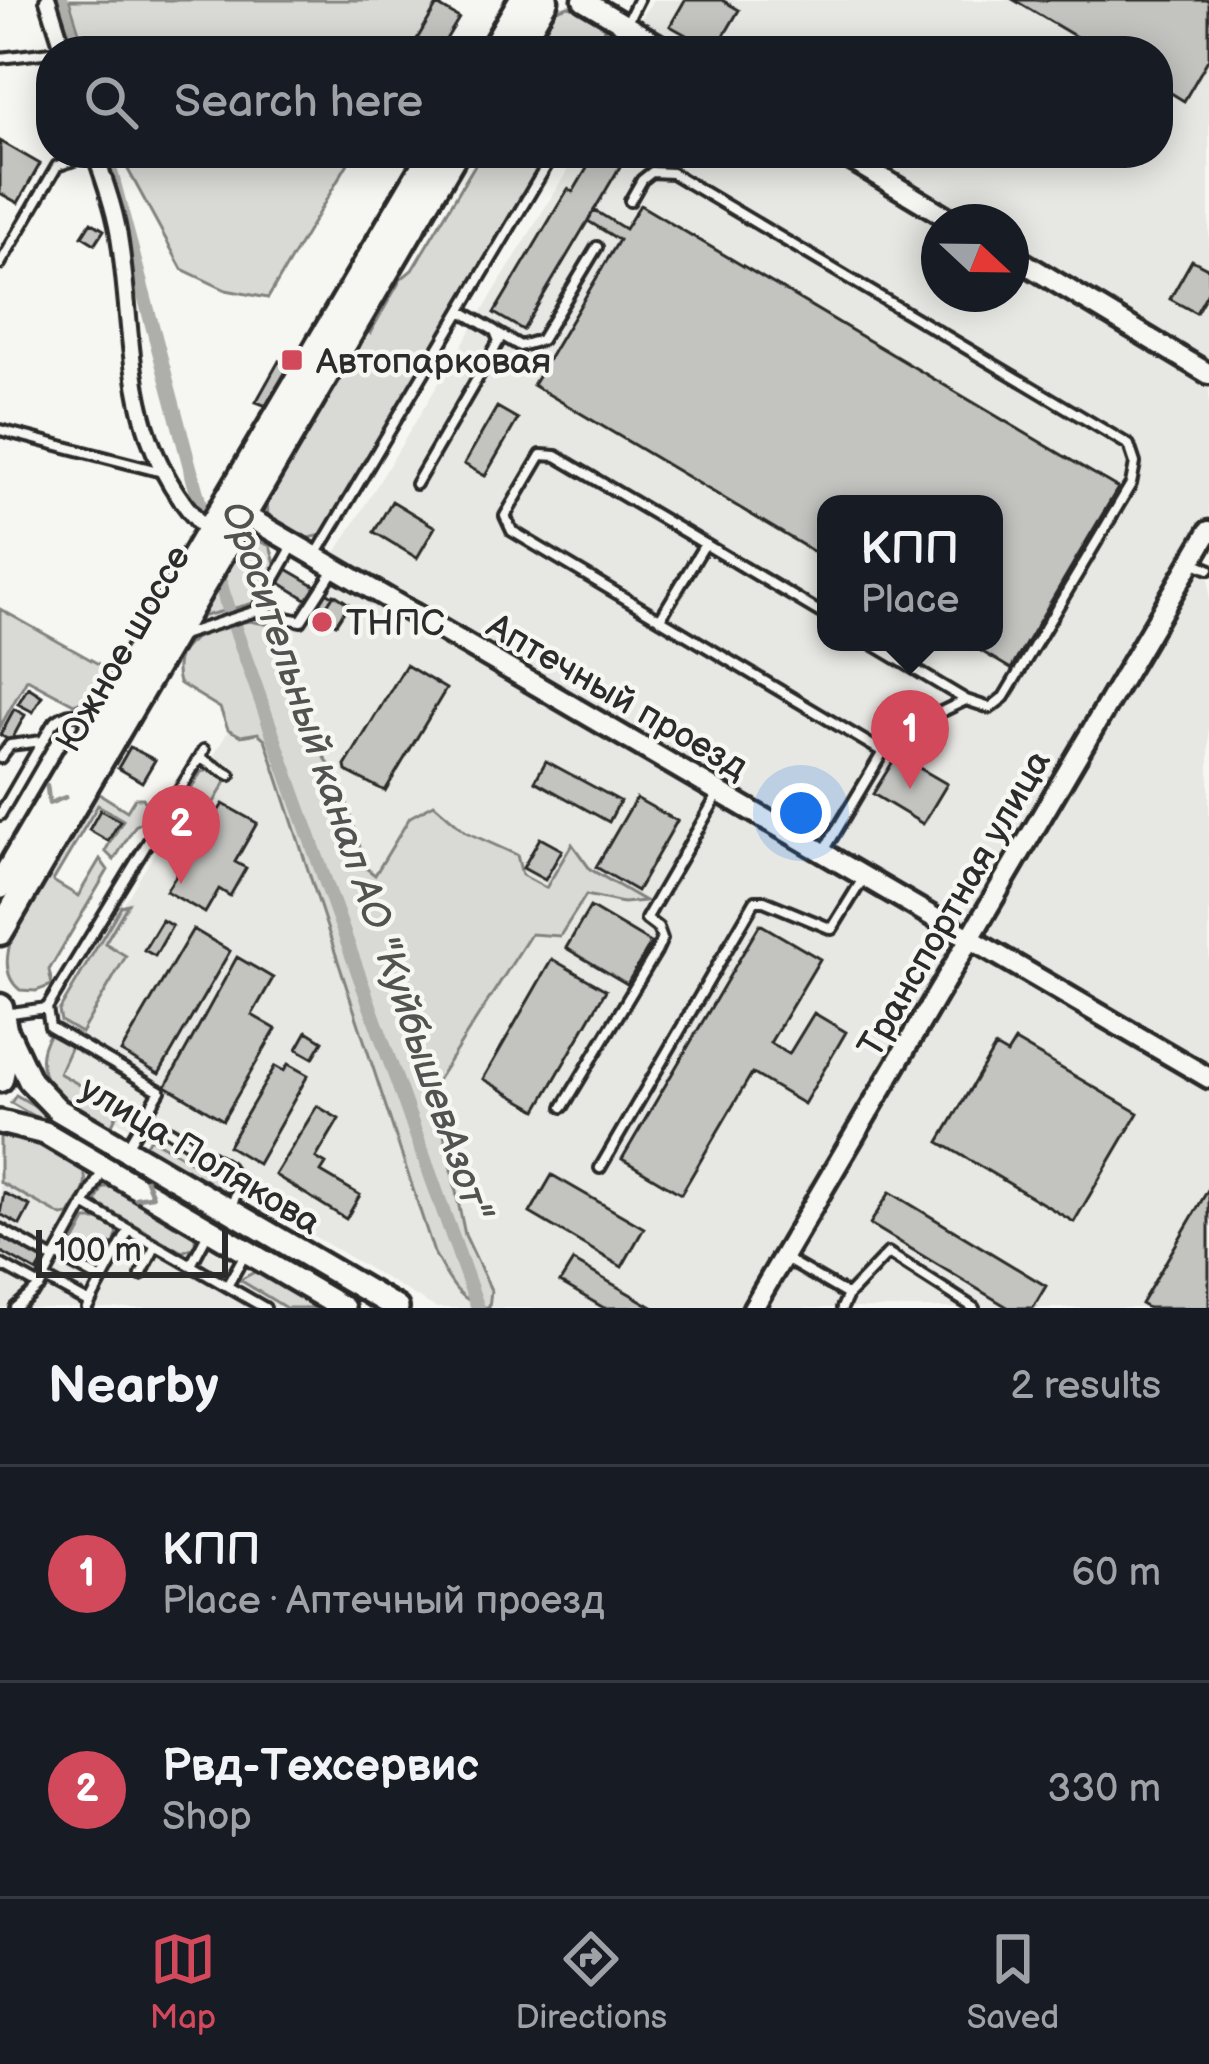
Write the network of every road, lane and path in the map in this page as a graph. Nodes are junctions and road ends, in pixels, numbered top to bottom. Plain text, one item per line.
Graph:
1 (48, 0) edge
2 (522, 0) edge
3 (545, 0) edge
4 (583, 0) edge
5 (638, 0) edge
6 (623, 23) junction
7 (55, 36) edge
8 (501, 36) edge
9 (524, 36) edge
10 (619, 36) edge
11 (645, 36) edge
12 (36, 54) edge
13 (0, 58) edge
14 (56, 168) edge
15 (98, 168) edge
16 (423, 168) edge
17 (446, 168) edge
18 (545, 168) edge
19 (865, 168) edge
20 (630, 201) dead end
21 (925, 204) edge
22 (597, 247) dead end
23 (0, 264) edge
24 (1029, 266) edge
25 (461, 311) junction
26 (495, 331) junction
27 (1209, 374) edge
28 (0, 430) edge
29 (163, 472) junction
30 (416, 484) dead end
31 (243, 514) junction
32 (1209, 531) edge
33 (208, 532) junction
34 (294, 544) junction
35 (705, 544) junction
36 (315, 557) junction
37 (1200, 566) edge
38 (334, 568) junction
39 (256, 611) junction
40 (817, 611) edge
41 (660, 619) junction
42 (170, 639) junction
43 (884, 651) edge
44 (966, 700) junction
45 (96, 723) junction
46 (44, 741) junction
47 (883, 752) junction
48 (0, 758) edge
49 (230, 775) dead end
50 (719, 792) junction
51 (0, 815) edge
52 (155, 830) junction
53 (176, 844) dead end
54 (823, 852) junction
55 (864, 876) junction
56 (0, 886) edge
57 (3, 925) edge
58 (970, 938) junction
59 (47, 1008) junction
60 (3, 1016) edge
61 (1209, 1078) edge
62 (0, 1079) edge
63 (563, 1107) dead end
64 (145, 1116) junction
65 (0, 1122) edge
66 (125, 1150) junction
67 (105, 1168) junction
68 (600, 1168) dead end
69 (84, 1204) junction
70 (236, 1214) junction
71 (0, 1229) edge
72 (129, 1229) junction
73 (228, 1240) junction
74 (156, 1245) junction
75 (55, 1257) junction
76 (783, 1257) junction
77 (0, 1264) edge
78 (191, 1265) junction
79 (141, 1274) dead end
80 (102, 1280) junction
81 (42, 1282) junction
82 (227, 1286) junction
83 (848, 1295) junction
84 (88, 1305) edge
85 (15, 1308) edge
86 (38, 1308) edge
87 (265, 1308) edge
88 (344, 1308) edge
89 (397, 1308) edge
90 (753, 1308) edge
91 (842, 1308) edge
92 (974, 1308) edge

1 - 7 street
2 - 8 main road
3 - 9 main road
4 - 6 street
5 - 6 lane
6 - 10 lane
6 - 11 street
12 - 13 lane
14 - 23 lane
15 - 29 street
16 - 33 main road, Южное шоссе
17 - 31 main road, Южное шоссе
18 - 25 lane
19 - 21 street
20 - 44 lane
22 - 26 lane
24 - 27 street
25 - 26 lane
25 - 36 lane
26 - 30 lane
28 - 29 lane
29 - 33 street
31 - 34 street, Аптечный проезд
31 - 42 main road, Южное шоссе
32 - 37 street, Транспортная улица
33 - 45 main road, Южное шоссе
34 - 36 street, Аптечный проезд
34 - 39 lane
35 - 40 lane
35 - 41 lane
35 - 41 lane
36 - 38 street, Аптечный проезд
37 - 58 street, Транспортная улица
38 - 39 lane
38 - 50 street, Аптечный проезд
39 - 42 lane
41 - 47 lane
42 - 57 main road, Южное шоссе
43 - 44 lane
44 - 47 lane
45 - 46 lane
45 -> 56 main road, Южное шоссе
46 - 48 lane
46 - 51 lane
47 - 54 lane
49 - 52 lane
50 - 54 street, Аптечный проезд
50 - 63 lane
52 - 53 lane
52 - 59 lane
54 - 55 street, Аптечный проезд
55 - 58 street, Аптечный проезд
55 - 68 lane
58 - 61 street, Аптечный проезд
58 - 76 street, Транспортная улица
59 - 60 lane
59 - 64 lane
60 - 62 main road
60 - 66 main road, улица Полякова
64 - 66 lane
64 - 70 lane
65 - 67 main road, улица Полякова
66 - 70 main road, улица Полякова
67 - 69 lane
67 -> 73 main road, улица Полякова
69 - 72 lane
69 - 75 lane
70 - 73 main road
70 - 89 main road, улица Полякова
71 - 75 lane
72 - 74 lane
72 - 80 lane
73 - 78 lane
73 - 82 lane
73 - 88 main road, улица Полякова
74 - 78 lane
74 - 79 lane
75 - 80 lane
75 - 81 lane
76 - 83 lane
76 - 90 street, Транспортная улица
77 - 81 lane
78 - 82 lane
80 - 84 lane
81 - 84 lane
81 - 85 lane
81 - 86 lane
82 - 87 lane
83 - 91 lane
83 - 92 lane

